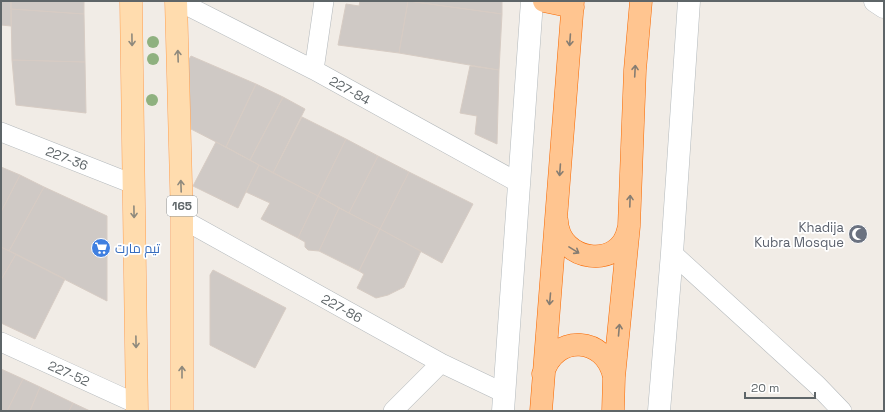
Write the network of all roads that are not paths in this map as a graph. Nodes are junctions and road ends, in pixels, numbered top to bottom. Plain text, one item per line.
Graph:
1 (131, 1) edge
2 (177, 1) edge
3 (324, 1) edge
4 (532, 1) edge
5 (544, 1) edge
6 (641, 1) edge
7 (689, 1) edge
8 (875, 1) edge
9 (573, 4) edge
10 (884, 7) edge
11 (314, 70) junction
12 (1, 132) edge
13 (518, 183) junction
14 (133, 184) junction
15 (557, 218) junction
16 (182, 219) junction
17 (629, 226) junction
18 (672, 253) junction
19 (1, 342) edge
20 (441, 363) junction
21 (543, 374) junction
22 (614, 377) junction
23 (504, 402) edge
24 (137, 408) edge
25 (182, 411) edge
26 (393, 411) edge
27 (541, 411) edge
28 (613, 411) edge
29 (659, 411) edge
30 (842, 411) edge

1 -> 14 main road
2 - 11 street, 227-84
16 -> 2 main road, 165
3 - 11 street
4 - 13 street
5 - 9 highway
17 -> 6 highway
7 - 18 street
8 - 10 street
9 -> 15 highway
11 - 13 street, 227-84
12 - 14 street, 227-36
13 - 23 street
14 -> 24 main road
15 -> 17 highway
15 -> 21 highway
16 - 20 street, 227-86
25 -> 16 main road, 165
22 -> 17 highway
18 - 29 street
18 - 30 street
19 - 24 street, 227-52
20 - 23 street, 227-86
20 - 26 street
21 - 22 highway
21 - 27 highway
22 - 28 highway

